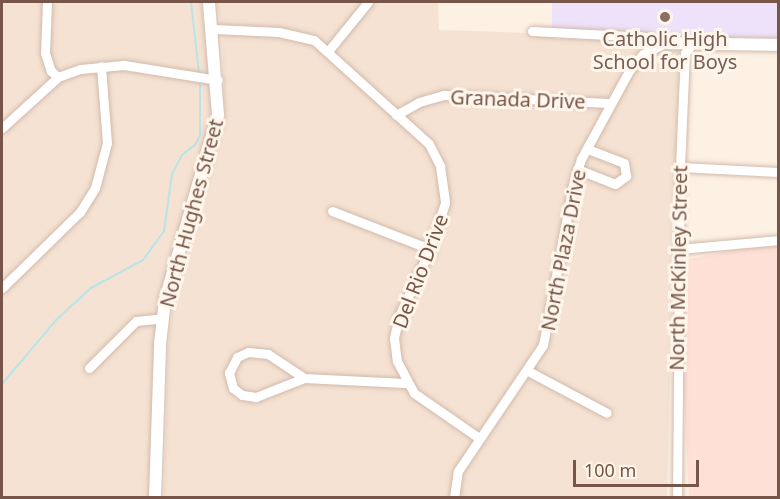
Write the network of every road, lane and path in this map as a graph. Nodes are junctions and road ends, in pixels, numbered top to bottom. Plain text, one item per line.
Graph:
1 (47, 2) edge
2 (209, 2) edge
3 (368, 2) edge
4 (214, 29) junction
5 (532, 31) dead end
6 (693, 42) junction
7 (666, 43) junction
8 (778, 45) edge
9 (328, 50) junction
10 (101, 66) junction
11 (58, 77) junction
12 (218, 80) junction
13 (609, 103) junction
14 (396, 115) junction
15 (2, 128) edge
16 (587, 149) junction
17 (680, 167) junction
18 (577, 169) junction
19 (778, 172) edge
20 (332, 211) dead end
21 (778, 240) edge
22 (430, 249) junction
23 (678, 249) junction
24 (2, 288) edge
25 (163, 318) junction
26 (89, 368) dead end
27 (528, 371) junction
28 (304, 378) junction
29 (405, 383) junction
30 (607, 413) dead end
31 (478, 438) junction
32 (155, 498) edge
33 (454, 498) edge
34 (677, 498) edge

1 - 11 street
2 - 4 street, North Hughes Street
3 - 9 street
4 - 9 street, Del Rio Drive
4 - 12 street, North Hughes Street
5 - 7 street
6 - 7 street
6 - 8 street
6 - 17 street, North McKinley Street
7 - 13 street, North Plaza Drive
9 - 14 street, Del Rio Drive
10 - 11 street
10 - 12 street
10 - 24 street
11 - 15 street
12 - 25 street, North Hughes Street
13 - 14 street, Granada Drive
13 - 16 street, North Plaza Drive
14 - 22 street, Del Rio Drive
16 - 18 street, North Plaza Drive
16 - 18 street
17 - 19 street
17 - 23 street, North McKinley Street
18 - 27 street, North Plaza Drive
20 - 22 street
21 - 23 street
22 - 29 street, Del Rio Drive
23 - 34 street, North McKinley Street
25 - 26 street
25 - 32 street, North Hughes Street
27 - 30 street
27 - 31 street, North Plaza Drive
28 - 28 street
28 - 29 street
29 - 31 street, Del Rio Drive
31 - 33 street, North Plaza Drive

